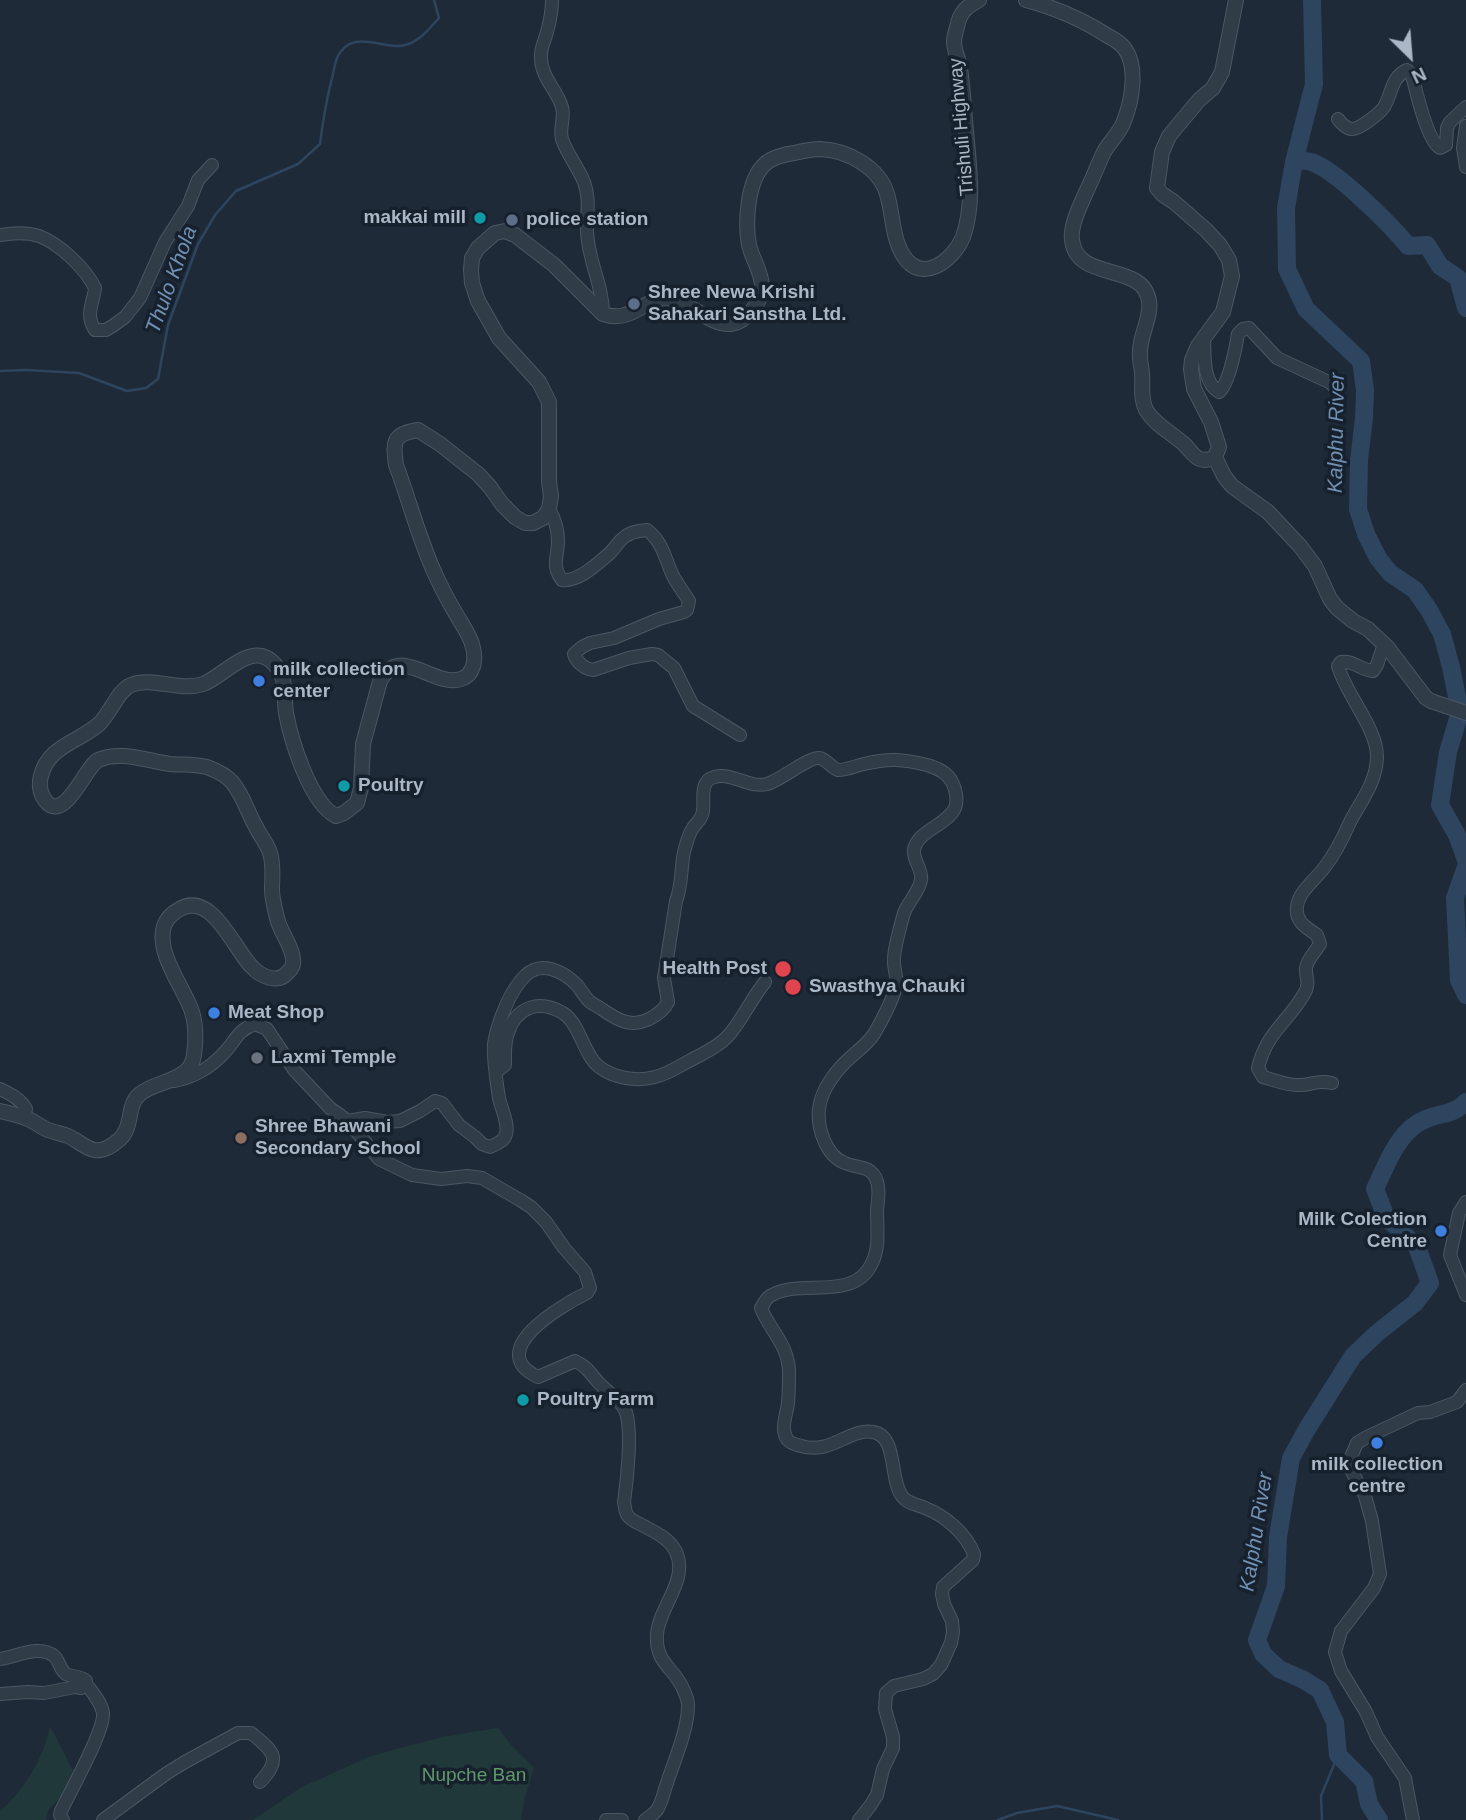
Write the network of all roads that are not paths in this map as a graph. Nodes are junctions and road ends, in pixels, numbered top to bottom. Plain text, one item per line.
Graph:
1 (552, 0) edge
2 (979, 0) edge
3 (1026, 0) edge
4 (1236, 0) edge
5 (1466, 107) edge
6 (1338, 119) dead end
7 (1466, 126) edge
8 (212, 165) dead end
9 (1466, 167) edge
10 (0, 235) edge
11 (603, 314) junction
12 (1204, 338) junction
13 (1336, 389) dead end
14 (1215, 457) junction
15 (549, 509) junction
16 (1384, 644) junction
17 (1466, 713) edge
18 (740, 735) dead end
19 (765, 982) dead end
20 (496, 1072) junction
21 (170, 1081) junction
22 (1332, 1083) dead end
23 (0, 1089) edge
24 (0, 1111) edge
25 (24, 1117) junction
26 (348, 1121) junction
27 (1466, 1202) edge
28 (1466, 1295) edge
29 (1466, 1390) edge
30 (0, 1659) edge
31 (86, 1684) junction
32 (0, 1694) edge
33 (260, 1782) dead end
34 (63, 1820) edge
35 (103, 1820) edge
36 (606, 1820) edge
37 (622, 1820) edge
38 (645, 1820) edge
39 (859, 1820) edge
40 (1413, 1820) edge

1 - 11 street
2 - 11 street, Trishuli Highway
3 - 14 street
4 - 12 street
5 - 6 street
7 - 9 street
8 - 10 street
11 - 15 street
12 - 13 street
12 - 14 street
14 - 16 street
15 - 18 street
15 - 21 street
16 - 17 street
16 - 22 street
19 - 20 street
20 - 26 street
20 - 39 street
21 - 25 street
21 - 26 street
23 - 25 street
24 - 25 street
26 - 38 street
27 - 28 street
29 - 40 street
30 - 31 street
31 - 32 street
31 - 34 street
33 - 35 street
36 - 37 street

